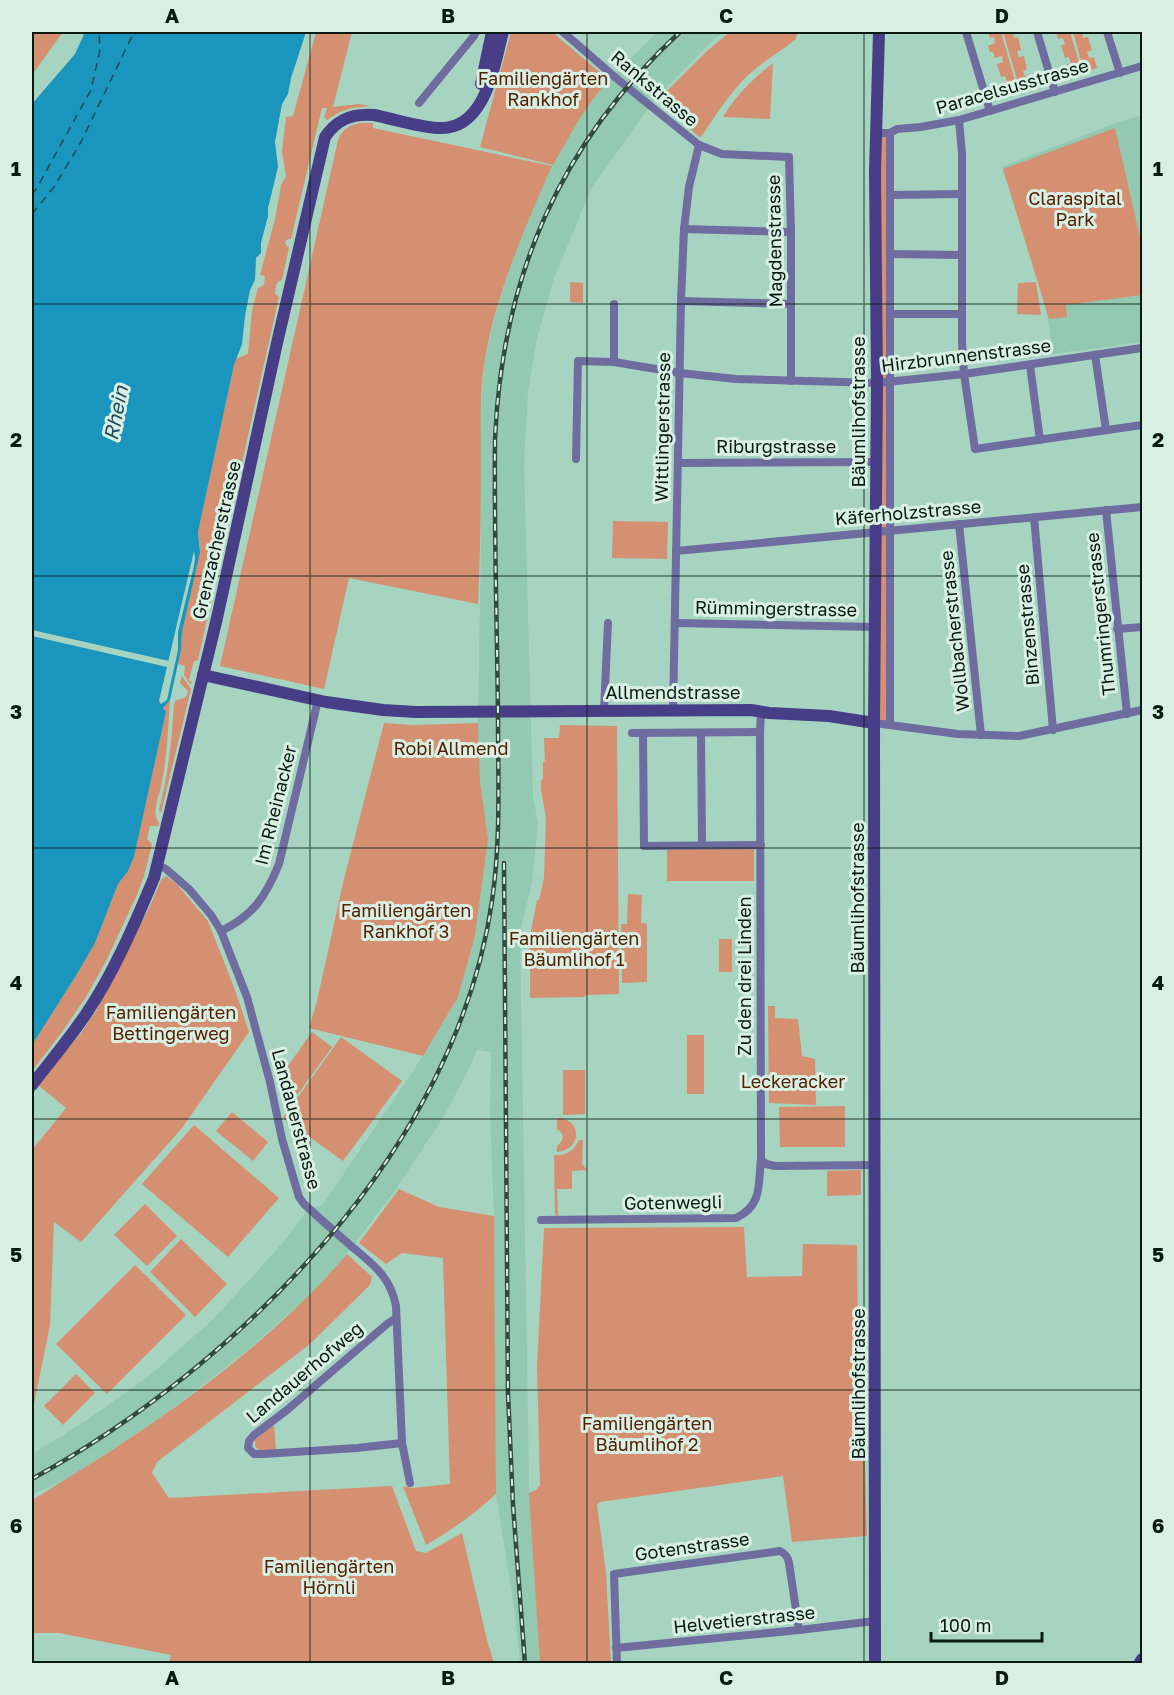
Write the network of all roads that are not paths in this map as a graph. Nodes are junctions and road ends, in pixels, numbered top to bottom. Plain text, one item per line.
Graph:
1 (476, 32) edge
2 (492, 32) edge
3 (502, 32) edge
4 (563, 32) edge
5 (879, 32) edge
6 (966, 32) edge
7 (1037, 32) edge
8 (1107, 32) edge
9 (1143, 66) edge
10 (1120, 73) junction
11 (1055, 92) junction
12 (419, 103) dead end
13 (477, 108) junction
14 (990, 111) junction
15 (959, 120) junction
16 (875, 133) junction
17 (890, 133) junction
18 (699, 145) junction
19 (890, 195) junction
20 (961, 195) junction
21 (684, 229) junction
22 (791, 232) junction
23 (890, 254) junction
24 (962, 255) junction
25 (681, 301) junction
26 (614, 304) dead end
27 (791, 304) junction
28 (890, 314) junction
29 (962, 314) junction
30 (1143, 348) edge
31 (1095, 355) junction
32 (614, 362) junction
33 (1030, 365) junction
34 (680, 373) junction
35 (964, 375) junction
36 (791, 381) junction
37 (890, 382) junction
38 (877, 383) junction
39 (1143, 425) edge
40 (1106, 430) junction
41 (1040, 440) junction
42 (576, 459) dead end
43 (875, 462) junction
44 (678, 463) junction
45 (1143, 507) edge
46 (1106, 510) junction
47 (1034, 517) junction
48 (959, 524) junction
49 (890, 530) junction
50 (876, 532) junction
51 (676, 551) junction
52 (608, 623) dead end
53 (675, 623) junction
54 (876, 627) junction
55 (1143, 627) edge
56 (1117, 629) junction
57 (203, 675) junction
58 (318, 700) junction
59 (673, 710) junction
60 (1143, 710) edge
61 (604, 711) junction
62 (761, 711) junction
63 (1127, 714) junction
64 (874, 723) junction
65 (890, 725) junction
66 (1053, 730) junction
67 (760, 732) junction
68 (632, 733) dead end
69 (643, 733) junction
70 (701, 733) junction
71 (981, 735) junction
72 (702, 845) junction
73 (761, 845) junction
74 (158, 865) junction
75 (221, 931) junction
76 (32, 1085) edge
77 (761, 1159) junction
78 (876, 1165) junction
79 (541, 1220) dead end
80 (396, 1318) junction
81 (402, 1443) junction
82 (410, 1483) dead end
83 (875, 1621) junction
84 (799, 1630) junction
85 (616, 1648) junction
86 (1143, 1659) edge
87 (617, 1664) edge
88 (875, 1664) edge
89 (1139, 1664) edge

1 - 12 street
2 - 13 main road
3 - 13 main road, Grenzacherstrasse
4 - 18 street, Rankstrasse
5 - 16 main road, Bäumlihofstrasse
6 - 14 street
7 - 11 street
8 - 10 street
9 - 10 street, Paracelsusstrasse
10 - 11 street, Paracelsusstrasse
11 - 14 street, Paracelsusstrasse
13 - 57 main road, Grenzacherstrasse
14 - 15 street, Paracelsusstrasse
15 - 17 street, Paracelsusstrasse
15 - 20 street
16 - 17 street
16 - 38 main road, Bäumlihofstrasse
17 - 19 street, Bäumlihofstrasse
18 - 21 street, Wittlingerstrasse
18 - 22 street, Magdenstrasse
19 - 20 street
19 - 23 street, Bäumlihofstrasse
20 - 24 street
21 - 22 street
21 - 25 street, Wittlingerstrasse
22 - 27 street, Magdenstrasse
23 - 24 street
23 - 28 street, Bäumlihofstrasse
24 - 29 street
25 - 27 street
25 - 34 street, Wittlingerstrasse
26 - 32 street
27 - 36 street, Magdenstrasse
28 - 29 street
28 - 37 street, Bäumlihofstrasse
29 - 35 street
30 - 31 street, Hirzbrunnenstrasse
31 - 33 street, Hirzbrunnenstrasse
31 - 40 street
32 - 34 street, Hirzbrunnenstrasse
32 - 42 street, Hirzbrunnenstrasse
33 - 35 street, Hirzbrunnenstrasse
33 - 41 street
34 - 36 street, Hirzbrunnenstrasse
34 - 44 street, Wittlingerstrasse
35 - 37 street, Hirzbrunnenstrasse
35 - 41 street
36 - 38 street, Hirzbrunnenstrasse
37 - 38 street, Hirzbrunnenstrasse
37 - 49 street, Bäumlihofstrasse
38 - 43 main road, Bäumlihofstrasse
39 - 40 street
40 - 41 street
43 - 44 street, Riburgstrasse
43 - 50 main road, Bäumlihofstrasse
44 - 51 street, Wittlingerstrasse
45 - 46 street, Käferholzstrasse
46 - 47 street, Käferholzstrasse
46 - 56 street, Thumringerstrasse
47 - 48 street, Käferholzstrasse
47 - 66 street, Binzenstrasse
48 - 49 street, Käferholzstrasse
48 - 71 street, Wollbacherstrasse
49 - 50 street, Käferholzstrasse
49 - 65 street, Bäumlihofstrasse
50 - 51 street, Käferholzstrasse
50 - 54 main road, Bäumlihofstrasse
51 - 53 street, Wittlingerstrasse
52 - 61 street
53 - 54 street, Rümmingerstrasse
53 - 59 street, Wittlingerstrasse
54 - 64 main road, Bäumlihofstrasse
55 - 56 street
56 - 63 street, Thumringerstrasse
57 - 58 main road, Allmendstrasse
57 - 74 main road, Grenzacherstrasse
58 - 61 main road, Allmendstrasse
58 - 75 street, Im Rheinacker
59 - 61 main road, Allmendstrasse
59 - 62 main road, Allmendstrasse
60 - 63 street, Allmendstrasse
62 - 64 main road, Allmendstrasse
62 - 67 street, Zu den drei Linden
63 - 66 street, Allmendstrasse
64 - 65 street, Allmendstrasse
64 - 78 main road, Bäumlihofstrasse
65 - 71 street, Allmendstrasse
66 - 71 street, Allmendstrasse
67 - 70 street
67 - 73 street, Zu den drei Linden
68 - 69 street
69 - 70 street
69 - 72 street
70 - 72 street
72 - 73 street
73 - 77 street, Zu den drei Linden
74 - 75 street, Landauerstrasse
74 - 76 main road, Grenzacherstrasse
75 - 80 street, Landauerstrasse
77 - 78 street
77 - 79 street, Gotenwegli
78 - 83 main road, Bäumlihofstrasse
80 - 81 street, Landauerstrasse
80 - 81 street, Landauerhofweg
81 - 82 street, Landauerstrasse
83 - 84 street, Helvetierstrasse
83 - 88 main road, Bäumlihofstrasse
84 - 85 street, Helvetierstrasse
84 - 85 street, Gotenstrasse
85 - 87 street, Gotenstrasse
86 - 89 main road

